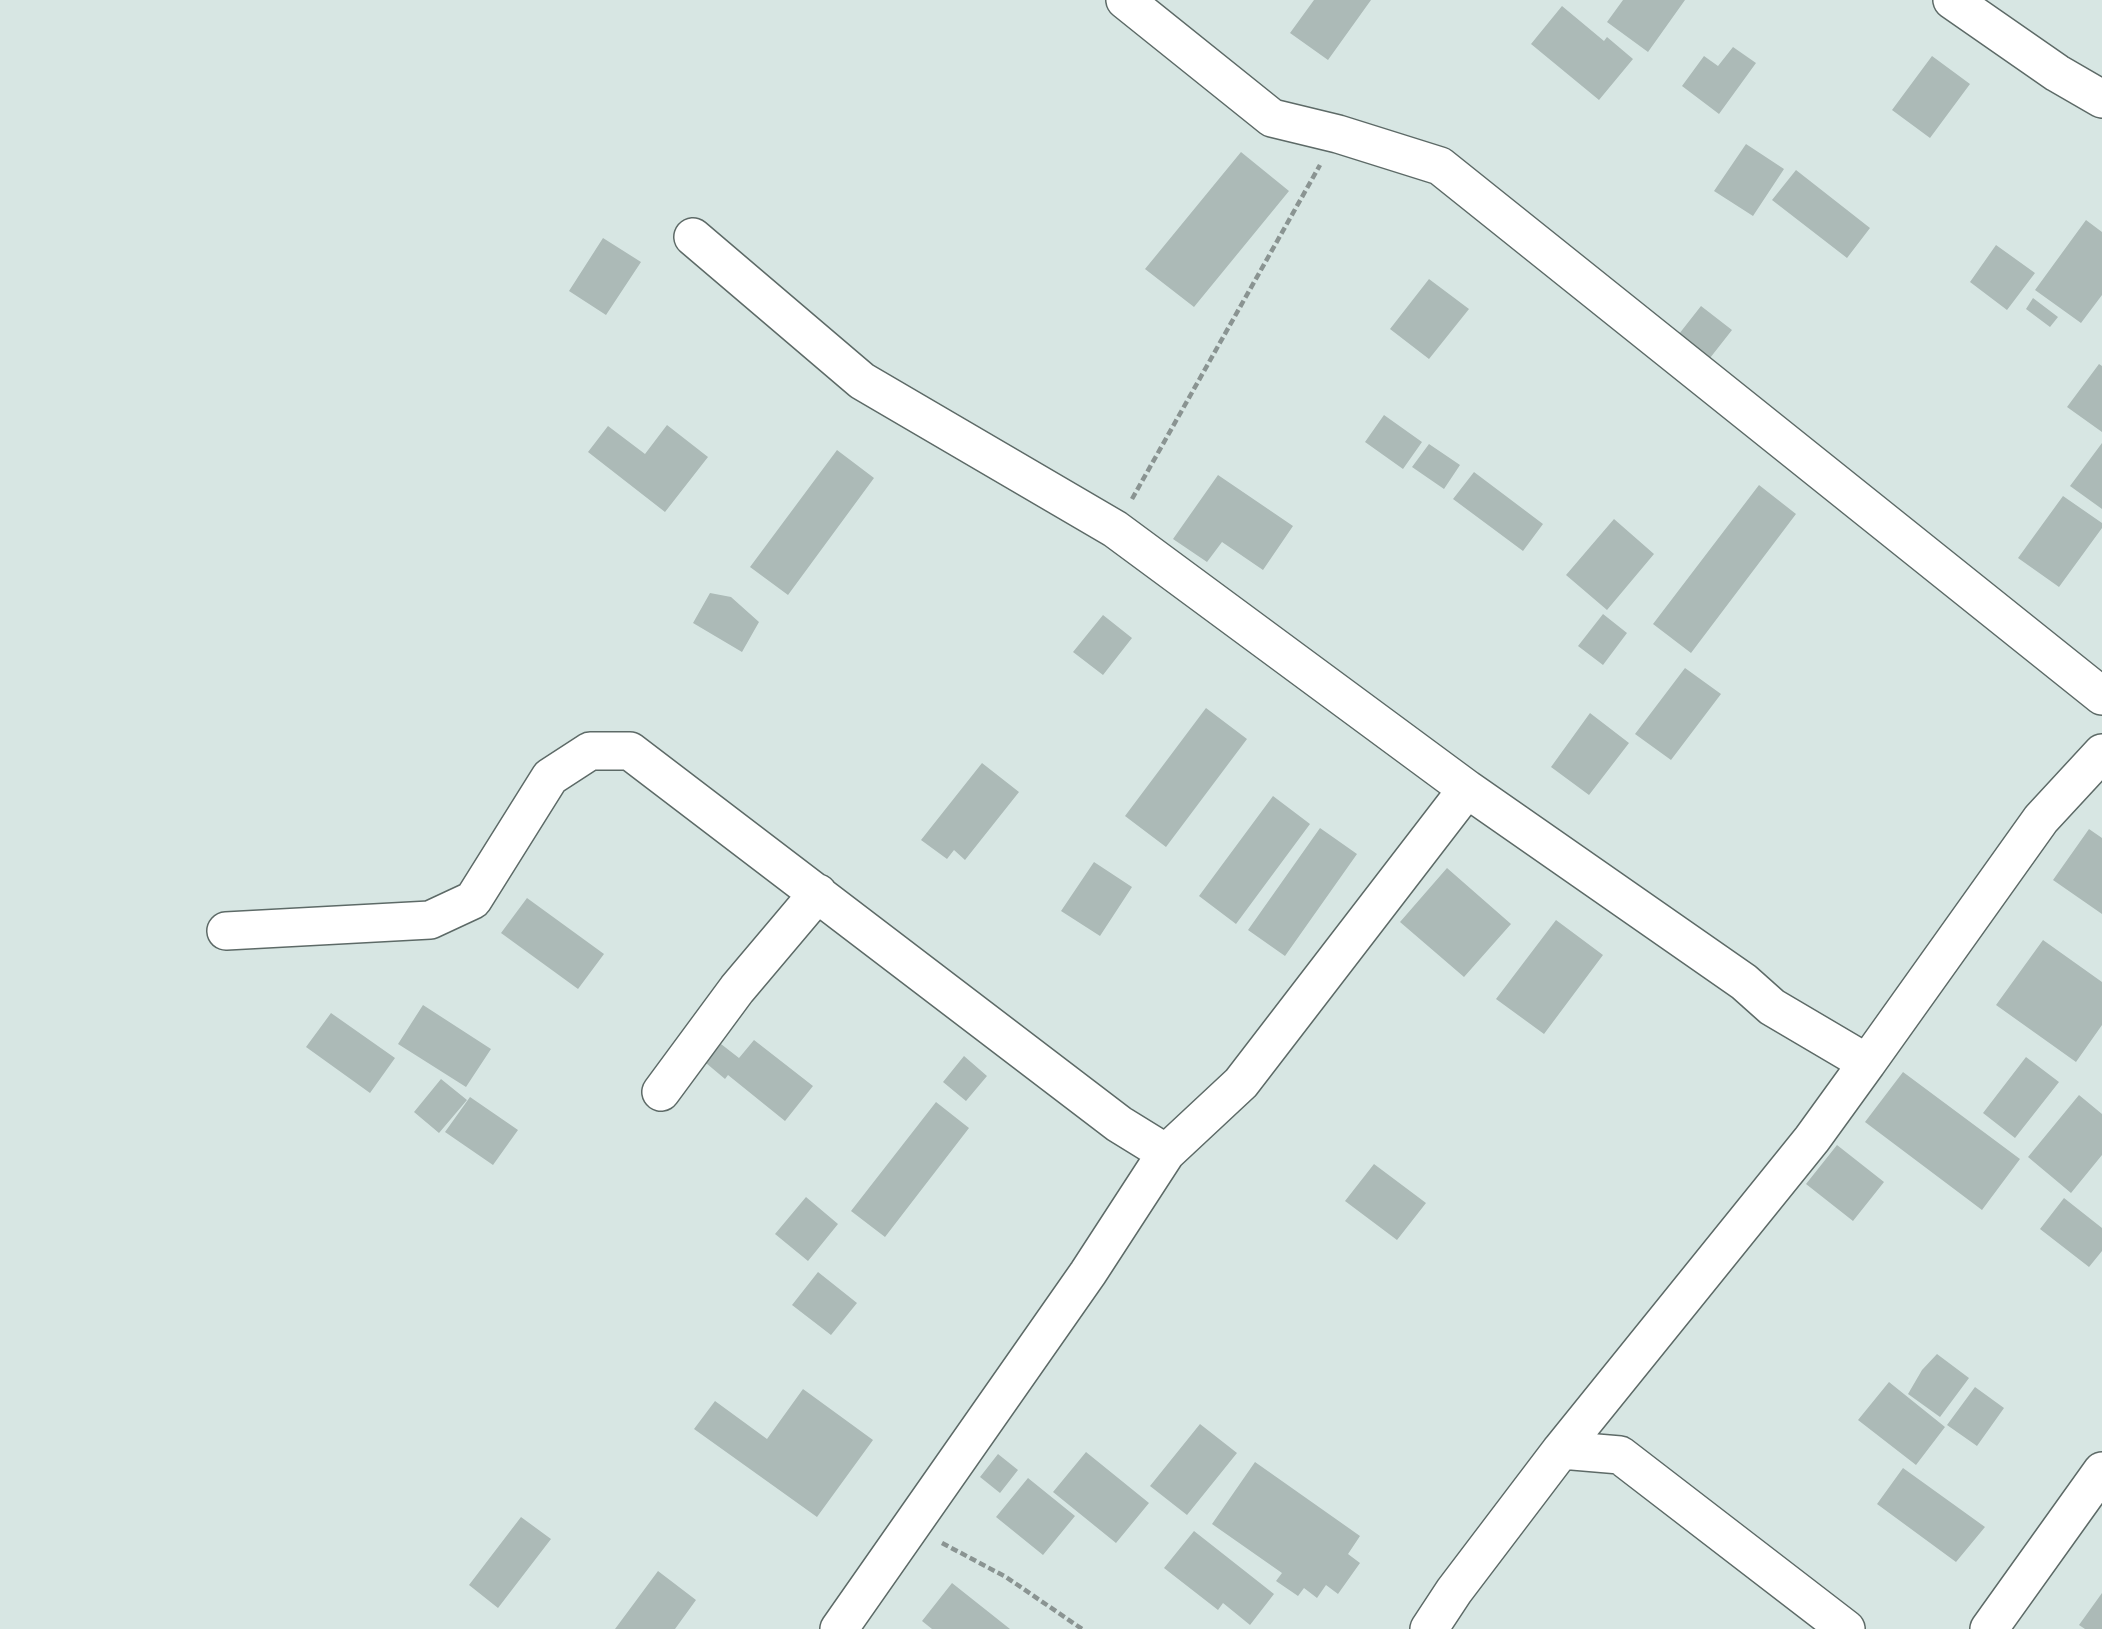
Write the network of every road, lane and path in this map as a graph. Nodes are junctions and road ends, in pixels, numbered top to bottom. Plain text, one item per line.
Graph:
1 (1125, 0) edge
2 (1952, 0) edge
3 (2102, 99) edge
4 (1338, 134) junction
5 (693, 237) dead end
6 (1115, 529) junction
7 (2102, 696) edge
8 (2102, 753) edge
9 (1467, 789) junction
10 (818, 893) junction
11 (226, 930) dead end
12 (1867, 1063) junction
13 (661, 1093) dead end
14 (1166, 1153) junction
15 (1561, 1450) junction
16 (2102, 1471) edge
17 (911, 1526) junction
18 (839, 1629) edge
19 (1082, 1629) edge
20 (1429, 1629) edge
21 (1846, 1629) edge
22 (1989, 1629) edge

1 - 4 street
2 - 3 street
4 - 6 path
4 - 7 street
5 - 6 street
6 - 9 street
8 - 12 street
9 - 12 street
9 - 14 street
10 - 11 street
10 - 13 street
10 - 14 street
12 - 15 street
14 - 17 street
15 - 20 street
15 - 21 street
16 - 22 street
17 - 18 street
17 - 19 path

